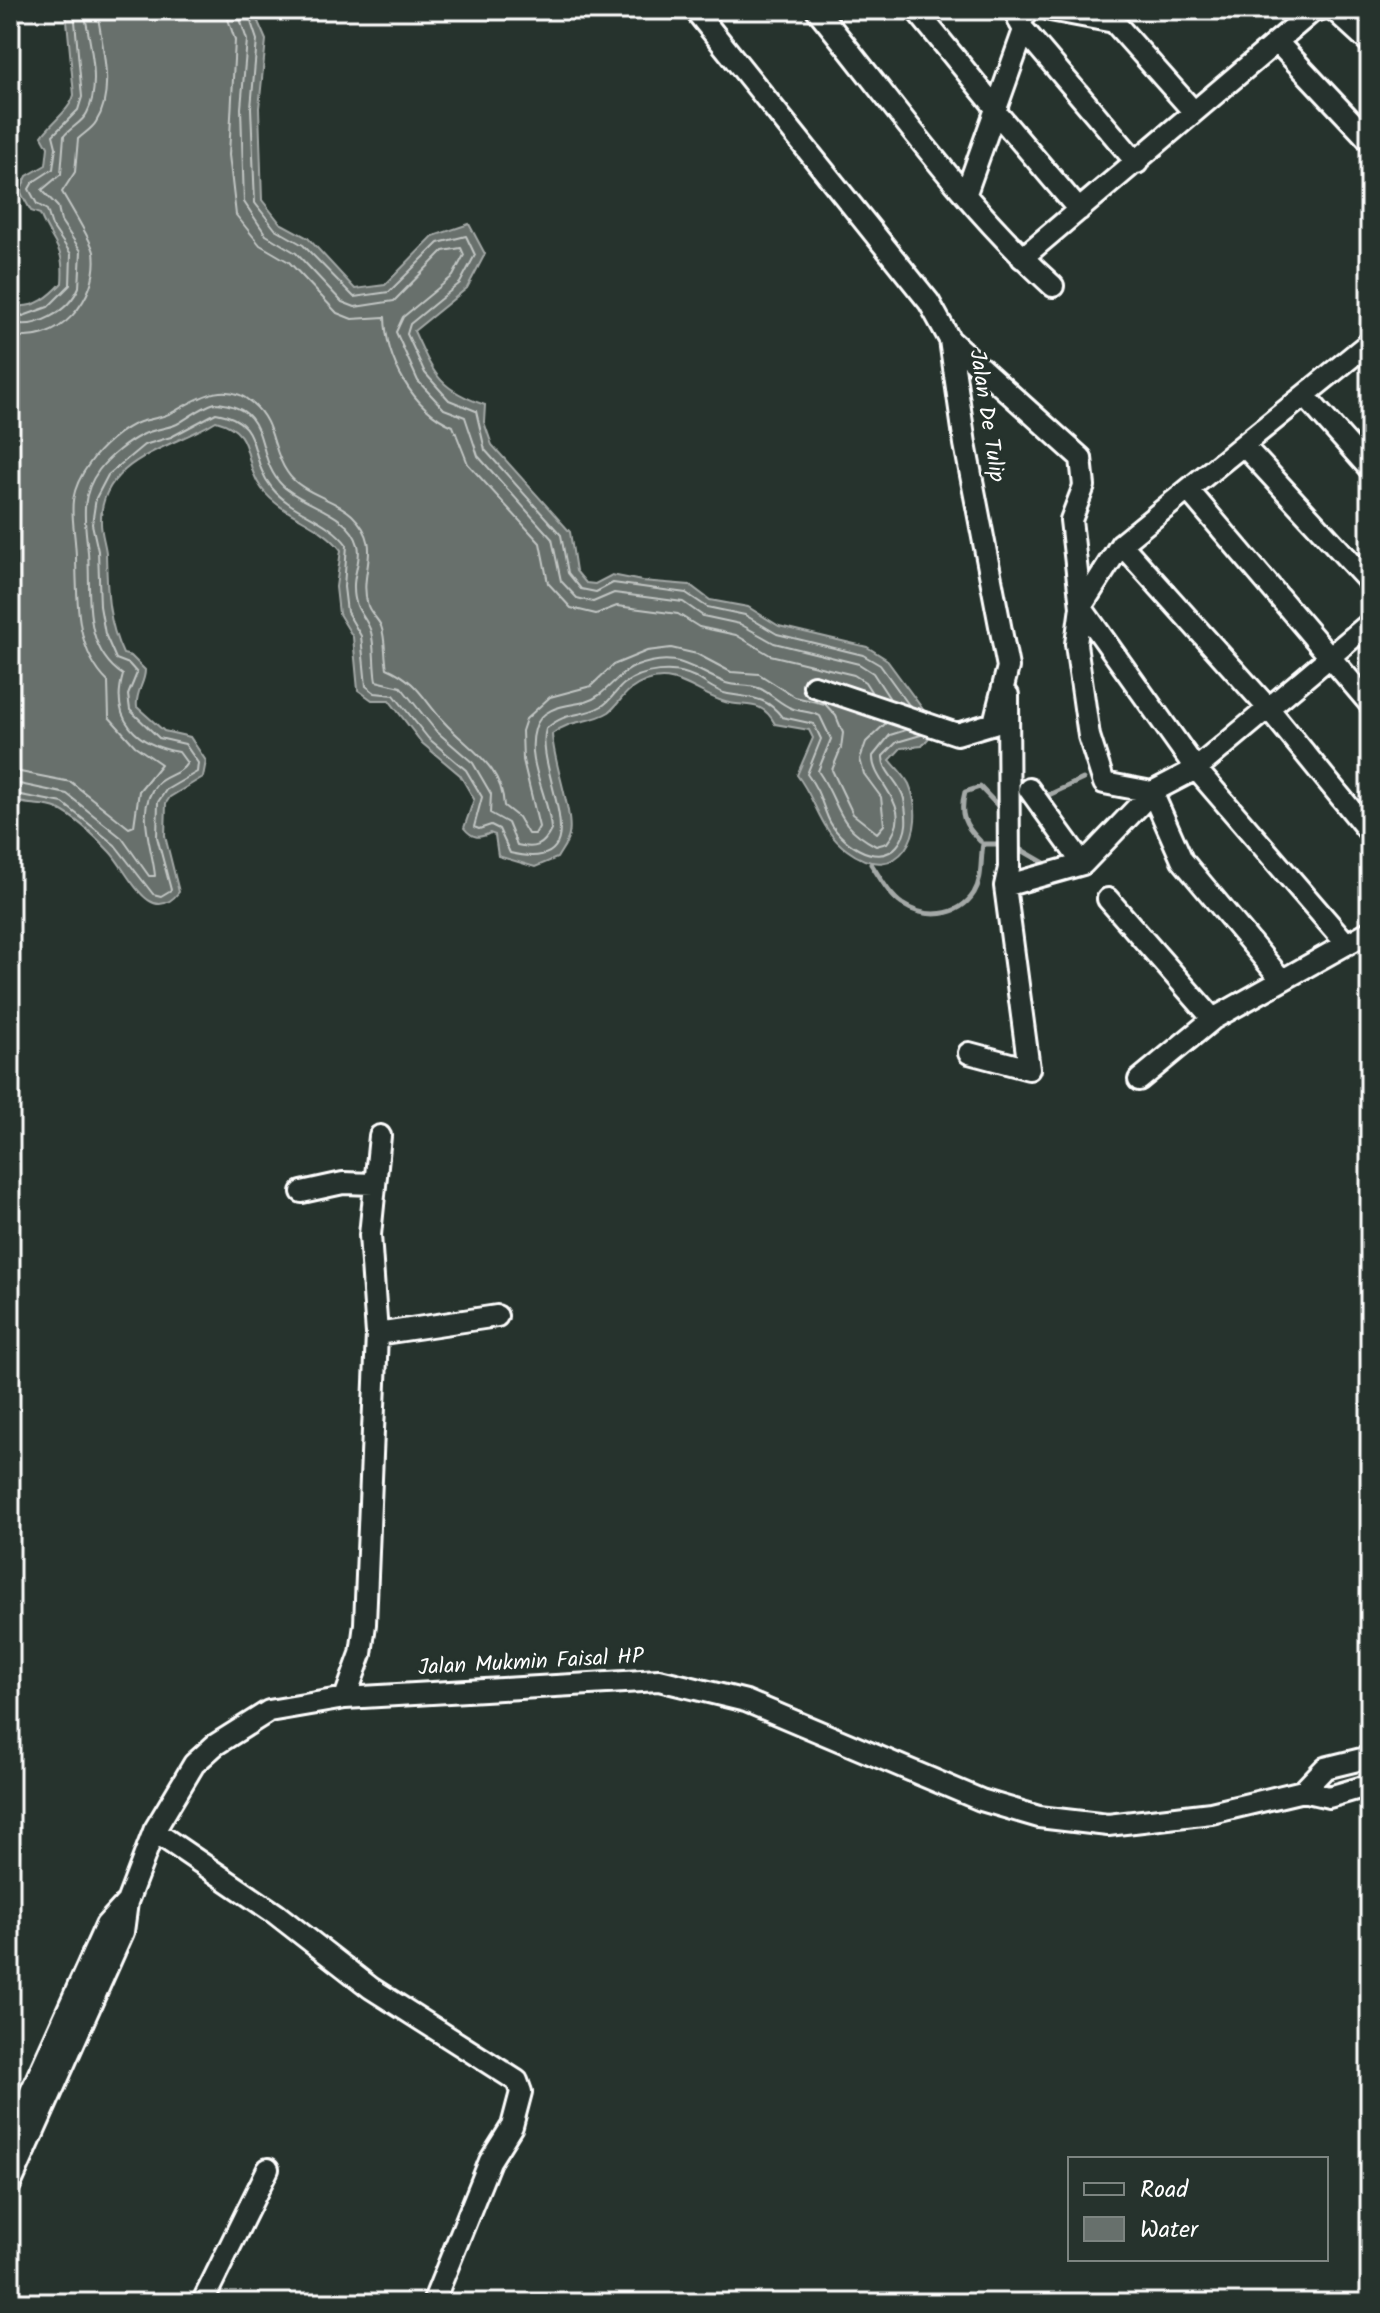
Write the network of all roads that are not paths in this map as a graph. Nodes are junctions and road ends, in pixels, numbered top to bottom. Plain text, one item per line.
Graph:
1 (695, 10) edge
2 (817, 10) edge
3 (916, 10) edge
4 (1050, 10) edge
5 (1319, 10) edge
6 (1334, 10) edge
7 (1021, 18) edge
8 (1277, 42) junction
9 (1370, 43) edge
10 (995, 109) junction
11 (1194, 112) junction
12 (1370, 141) edge
13 (1137, 163) junction
14 (966, 193) junction
15 (1079, 210) junction
16 (1022, 258) junction
17 (1053, 286) dead end
18 (950, 340) junction
19 (1370, 342) edge
20 (1305, 396) junction
21 (1244, 446) junction
22 (1370, 469) edge
23 (1189, 491) junction
24 (1121, 544) junction
25 (1370, 583) edge
26 (1081, 607) junction
27 (1370, 623) edge
28 (1330, 655) junction
29 (1008, 667) junction
30 (814, 686) dead end
31 (1370, 704) edge
32 (1269, 709) junction
33 (1196, 769) junction
34 (1029, 789) dead end
35 (1152, 792) junction
36 (1370, 833) edge
37 (1083, 864) junction
38 (1007, 877) junction
39 (1108, 899) dead end
40 (1370, 931) edge
41 (1345, 942) junction
42 (1281, 979) junction
43 (1213, 1019) junction
44 (969, 1053) dead end
45 (1139, 1080) dead end
46 (380, 1136) dead end
47 (374, 1184) junction
48 (302, 1192) dead end
49 (497, 1316) dead end
50 (377, 1334) junction
51 (345, 1698) junction
52 (1370, 1757) edge
53 (1370, 1785) edge
54 (1303, 1791) junction
55 (154, 1831) junction
56 (127, 1902) junction
57 (10, 2138) edge
58 (268, 2169) dead end
59 (10, 2185) edge
60 (202, 2303) edge
61 (433, 2303) edge

1 - 18 street, Jalan De Tulip
2 - 14 street
3 - 10 street
4 - 11 street
5 - 8 street
6 - 9 street
7 - 10 street
7 - 13 street
8 - 11 street
8 - 12 street
10 - 14 street
10 - 15 street
11 - 13 street
13 - 15 street
14 - 16 street
15 - 16 street
16 - 17 street
18 - 26 street
18 - 29 street, Jalan De Tulip
19 - 20 street
20 - 21 street
20 - 22 street
21 - 23 street
21 - 25 street
23 - 24 street
23 - 28 street
24 - 26 street
24 - 32 street
26 - 33 street
26 - 35 street
27 - 28 street
28 - 31 street
28 - 32 street
29 - 30 street, Jalan De Tulip
29 - 38 street
32 - 33 street
32 - 36 street
33 - 35 street
33 - 41 street
34 - 37 street
35 - 37 street
35 - 42 street
37 - 38 street
38 - 44 street
39 - 43 street
40 - 41 street
41 - 42 street
42 - 43 street
43 - 45 street
46 - 47 street
47 - 48 street
47 - 50 street
49 - 50 street
50 - 51 street
51 - 54 street, Jalan Mukmin Faisal HP
51 - 55 street, Jalan Mukmin Faisal HP
52 - 54 street, Jalan Mukmin Faisal HP
53 - 54 street, Jalan Mukmin Faisal HP
55 - 56 street, Jalan Mukmin Faisal HP
55 - 61 street
56 - 57 street, Jalan Mukmin Faisal HP
56 - 59 street, Jalan Mukmin Faisal HP
58 - 60 street

